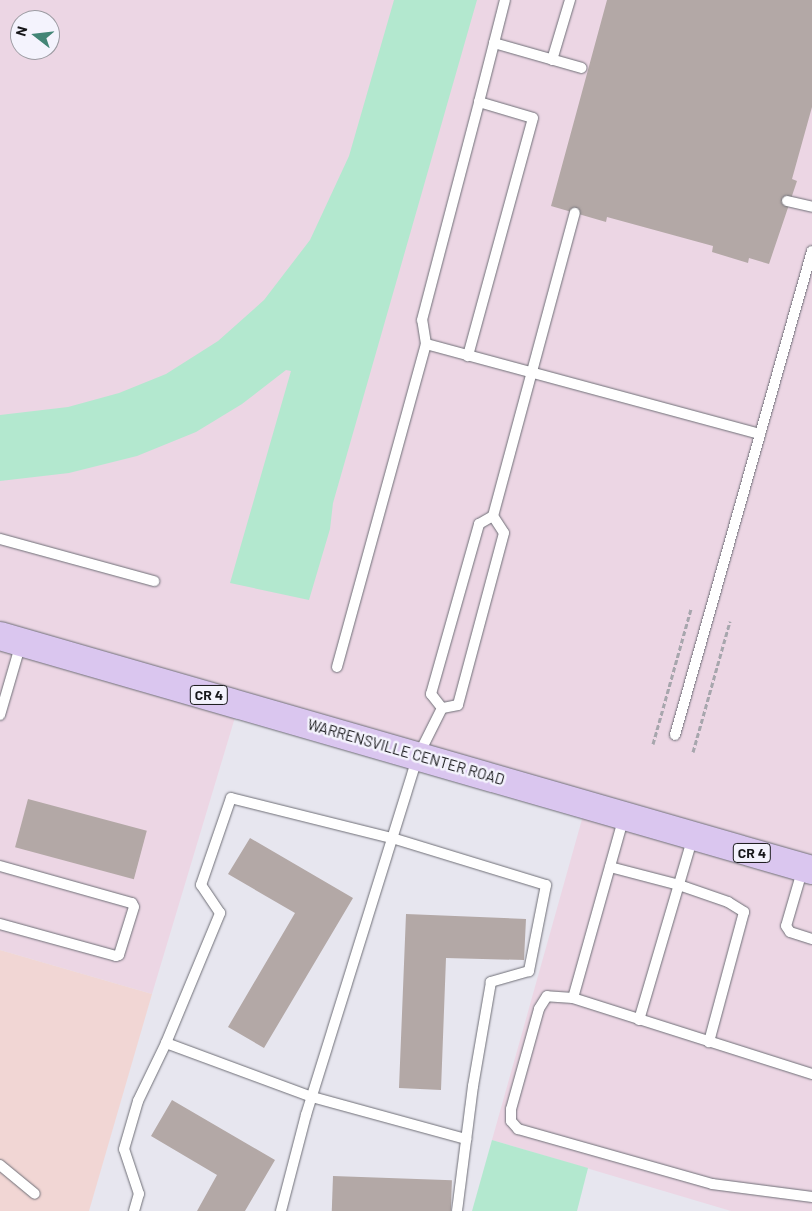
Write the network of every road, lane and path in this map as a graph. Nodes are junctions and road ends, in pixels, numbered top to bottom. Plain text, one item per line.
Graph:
1 (505, 0) edge
2 (570, 0) edge
3 (494, 43) junction
4 (552, 60) junction
5 (582, 68) dead end
6 (479, 102) junction
7 (787, 201) dead end
8 (812, 207) edge
9 (575, 213) dead end
10 (812, 251) edge
11 (426, 344) junction
12 (468, 356) junction
13 (531, 374) junction
14 (760, 434) junction
15 (493, 516) junction
16 (0, 539) edge
17 (154, 580) dead end
18 (691, 609) dead end
19 (730, 621) dead end
20 (10, 639) edge
21 (337, 667) dead end
22 (442, 708) junction
23 (0, 715) edge
24 (675, 735) dead end
25 (653, 744) dead end
26 (693, 752) dead end
27 (418, 756) junction
28 (624, 816) junction
29 (693, 836) junction
30 (392, 838) junction
31 (0, 866) edge
32 (610, 867) junction
33 (808, 869) edge
34 (678, 885) junction
35 (0, 924) edge
36 (812, 939) edge
37 (573, 998) junction
38 (639, 1020) junction
39 (709, 1042) junction
40 (166, 1043) junction
41 (812, 1074) edge
42 (312, 1097) junction
43 (466, 1139) junction
44 (0, 1165) edge
45 (35, 1194) dead end
46 (812, 1197) edge
47 (134, 1211) edge
48 (281, 1211) edge
49 (457, 1211) edge

1 - 3 lane
2 - 4 lane
3 - 4 lane
3 - 6 lane
4 - 5 lane
6 - 11 lane
6 - 12 lane
7 - 8 lane
9 - 13 lane
10 - 14 lane
11 - 12 lane
11 - 21 lane
12 - 13 lane
13 - 14 lane
13 - 15 lane
14 - 24 lane
15 - 22 lane
15 - 22 lane
16 - 17 lane
18 - 25 path
19 - 26 path
20 - 23 lane
20 - 27 main road, WARRENSVILLE CENTER ROAD / CR 4
22 - 27 lane
27 - 28 main road, WARRENSVILLE CENTER ROAD / CR 4
27 - 30 lane
28 - 29 main road, WARRENSVILLE CENTER ROAD / CR 4
28 - 32 lane
29 - 33 main road, WARRENSVILLE CENTER ROAD / CR 4
29 - 34 lane
30 - 40 lane
30 - 42 lane
30 - 43 lane
31 - 35 lane
32 - 34 lane
32 - 37 lane
33 - 36 lane
34 - 38 lane
34 - 39 lane
37 - 38 lane
37 - 46 lane
38 - 39 lane
39 - 41 lane
40 - 42 lane
40 - 47 lane
42 - 43 lane
42 - 48 lane
43 - 49 lane
44 - 45 lane

